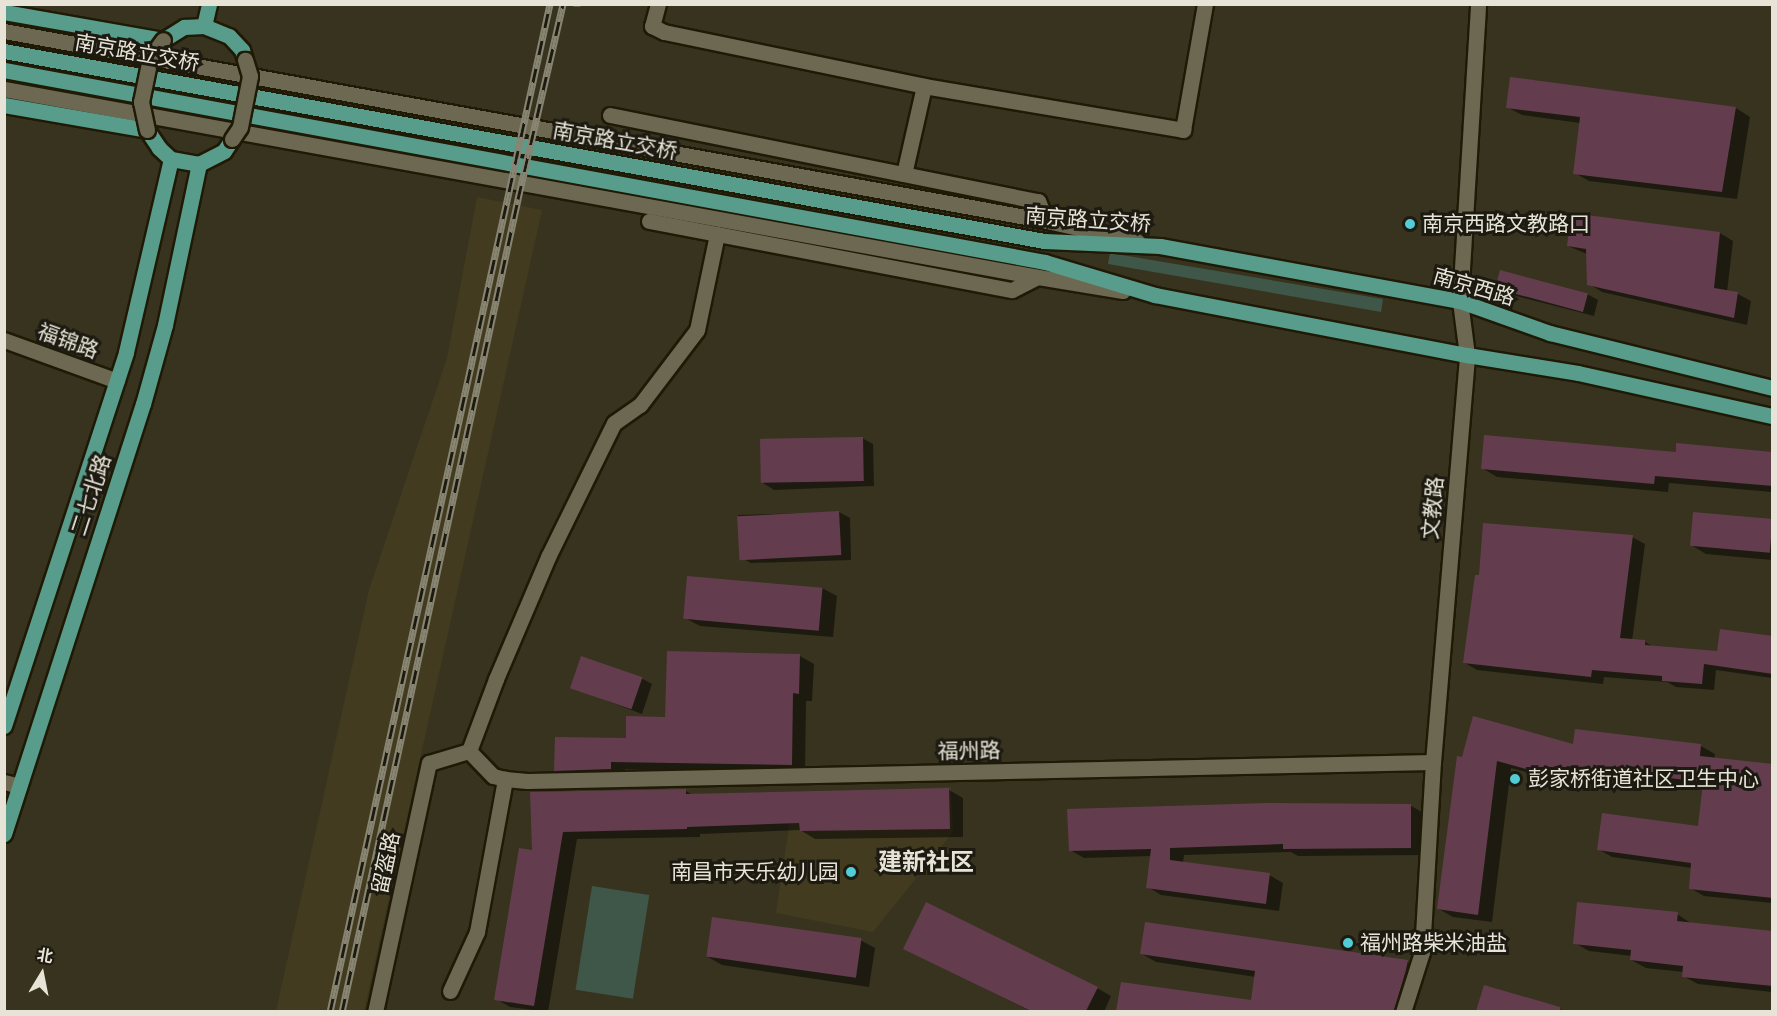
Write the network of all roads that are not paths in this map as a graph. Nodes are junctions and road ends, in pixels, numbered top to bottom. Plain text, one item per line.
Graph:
1 (208, 4) edge
2 (658, 4) edge
3 (1205, 4) edge
4 (1478, 4) edge
5 (4, 12) edge
6 (204, 26) junction
7 (4, 31) edge
8 (163, 40) junction
9 (4, 51) edge
10 (245, 60) joint
11 (4, 70) edge
12 (924, 86) junction
13 (4, 89) edge
14 (4, 105) edge
15 (610, 115) dead end
16 (147, 130) junction
17 (232, 139) joint
18 (171, 159) junction
19 (199, 164) junction
20 (904, 174) junction
21 (1047, 220) junction
22 (650, 222) dead end
23 (717, 234) junction
24 (1160, 246) junction
25 (1038, 277) junction
26 (1155, 296) junction
27 (1460, 301) junction
28 (4, 340) edge
29 (1467, 355) junction
30 (117, 381) junction
31 (1773, 388) edge
32 (1773, 416) edge
33 (4, 726) edge
34 (469, 751) junction
35 (1433, 762) junction
36 (506, 779) junction
37 (12, 784) edge
38 (4, 834) edge
39 (450, 991) dead end
40 (375, 1011) edge
41 (1402, 1011) edge

1 - 6 main road
2 - 12 street
3 - 12 street
4 - 27 street, 文教路
5 - 8 main road
6 - 8 main road
6 - 10 main road
7 - 21 street, 南京路立交桥
8 - 16 street, bridge
9 - 24 main road, 南京路立交桥
10 - 17 street, bridge
11 - 26 main road, 南京路立交桥
12 - 20 street
13 - 25 street
14 - 16 main road
15 - 20 street
16 - 18 main road
17 - 19 main road
18 - 19 main road
18 - 30 main road, 二七北路
19 - 37 main road, 二七北路
20 - 21 street
21 - 24 street, 南京路立交桥
22 - 23 street
23 - 25 street
23 - 34 street
24 - 27 main road, 南京西路
25 - 26 street
26 - 29 main road
27 - 29 street, 文教路
27 - 31 main road, 南京西路
28 - 30 street, 福锦路
29 - 32 main road
29 - 35 street, 文教路
30 - 33 main road, 二七北路
34 - 36 street
34 - 40 street, 留盔路
35 - 36 street, 福州路
35 - 41 street, 文教路
36 - 39 street
37 - 38 main road, 二七北路

